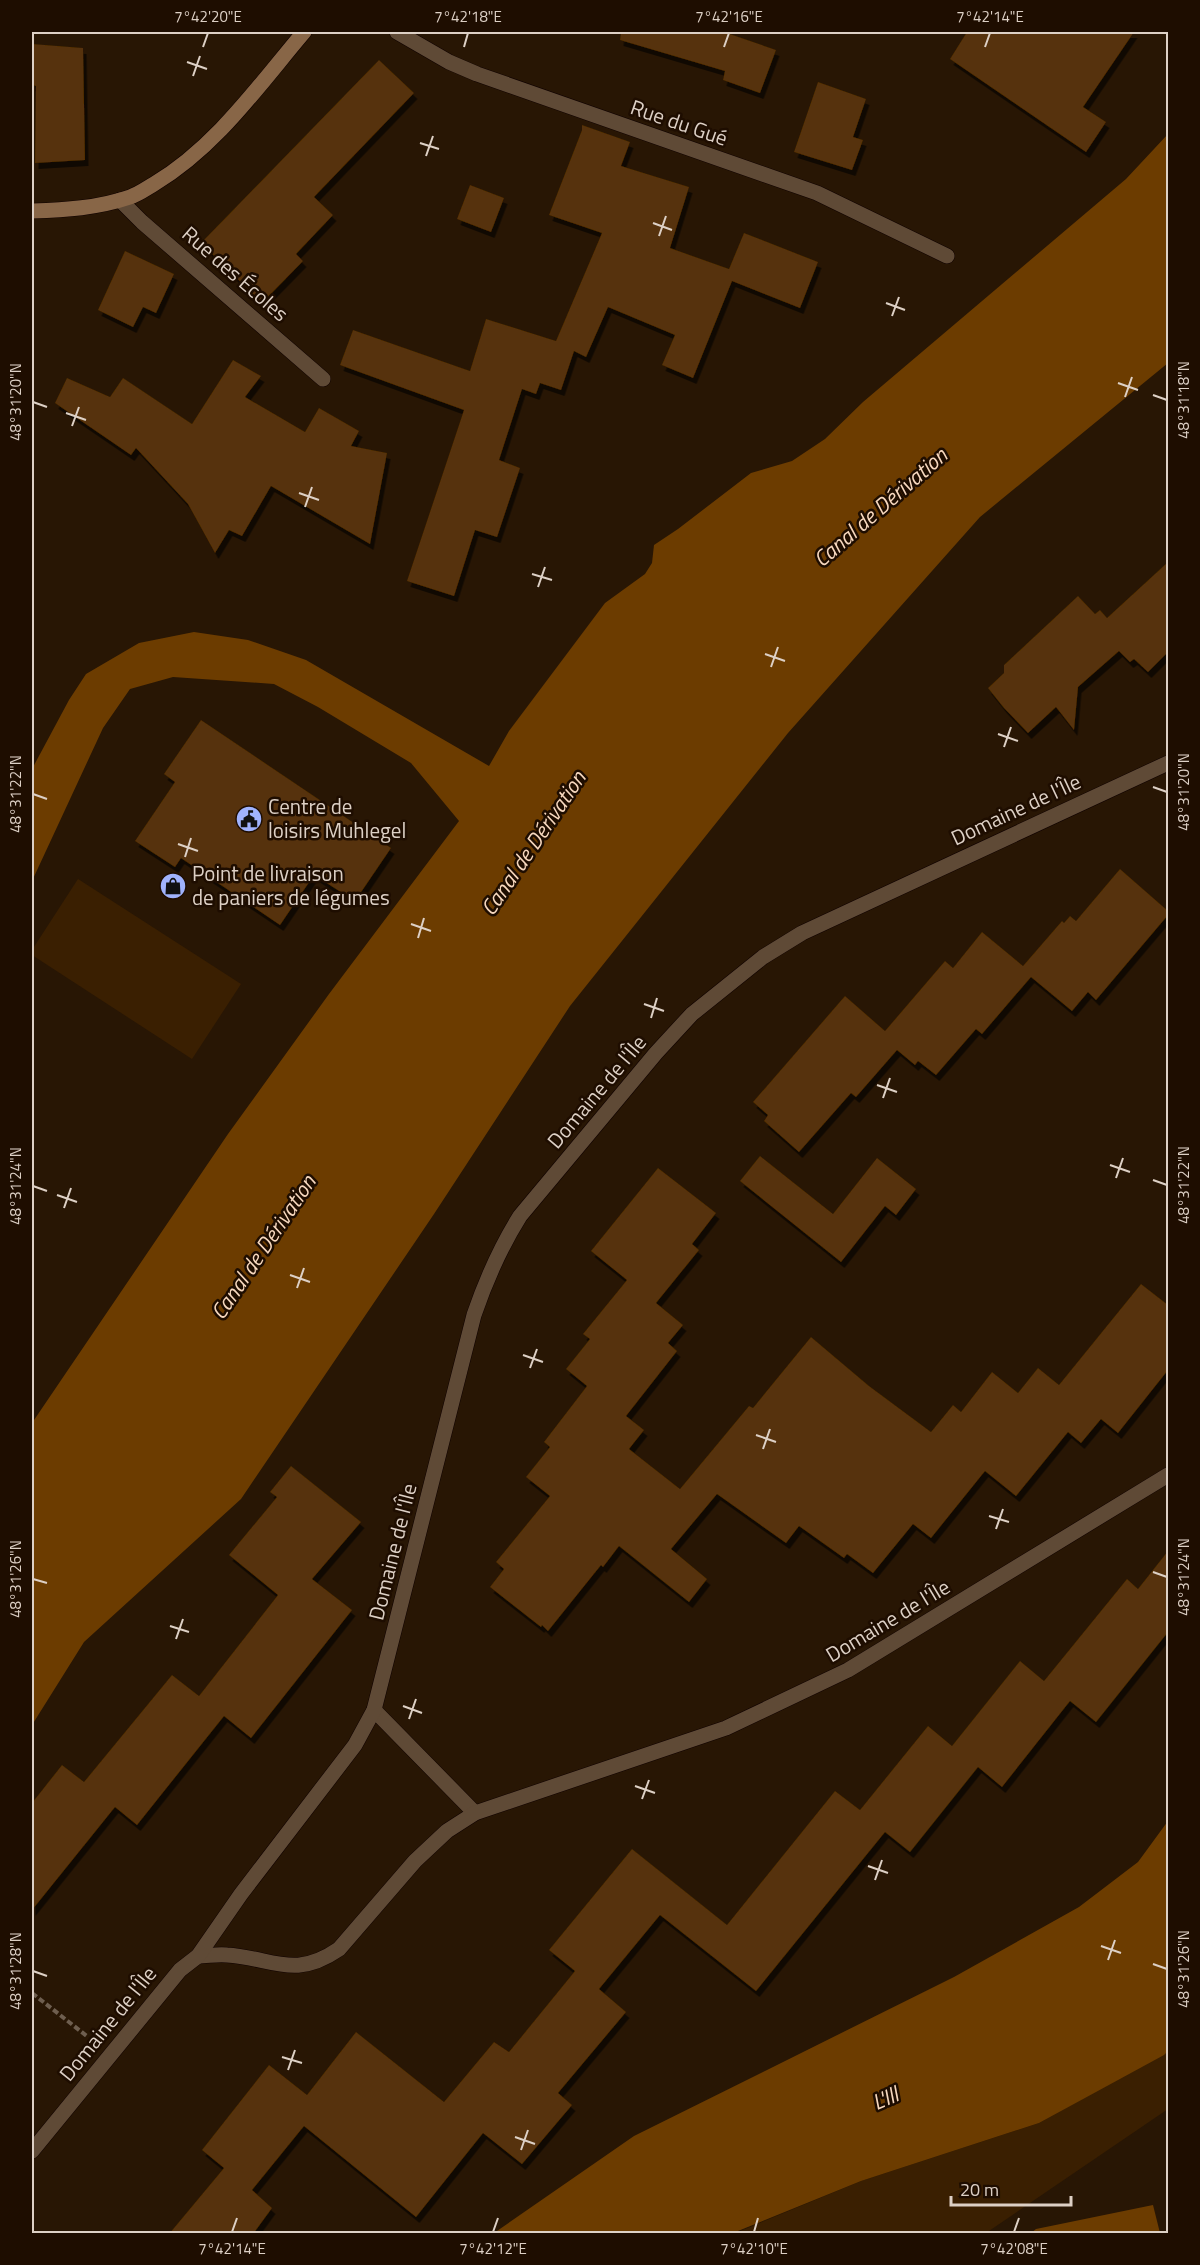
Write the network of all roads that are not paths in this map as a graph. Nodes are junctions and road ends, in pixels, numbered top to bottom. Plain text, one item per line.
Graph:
1 (304, 32) edge
2 (397, 32) edge
3 (120, 200) junction
4 (32, 211) edge
5 (947, 256) dead end
6 (323, 379) dead end
7 (1168, 763) edge
8 (1168, 1475) edge
9 (374, 1710) junction
10 (475, 1814) junction
11 (198, 1956) junction
12 (32, 2151) edge

1 - 3 main road
2 - 5 street, Rue du Gué
3 - 4 main road
3 - 6 street, Rue des Écoles
7 - 9 street, Domaine de l'Île
8 - 10 street, Domaine de l'Île
9 - 10 street
9 - 11 street, Domaine de l'Île
10 - 11 street, Domaine de l'Île
11 - 12 street, Domaine de l'Île

